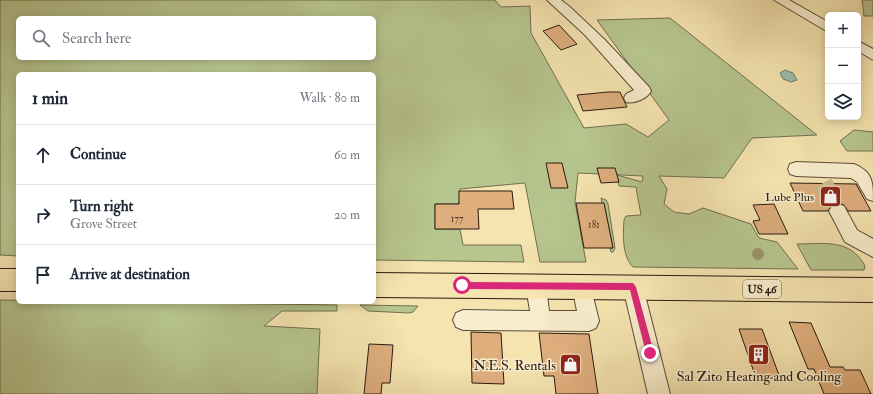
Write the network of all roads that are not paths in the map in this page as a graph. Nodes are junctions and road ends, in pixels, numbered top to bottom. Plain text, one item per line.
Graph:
1 (553, 0) edge
2 (780, 0) edge
3 (825, 26) edge
4 (861, 47) edge
5 (873, 55) edge
6 (631, 98) dead end
7 (796, 169) dead end
8 (873, 194) edge
9 (838, 211) tunnel mouth
10 (873, 249) edge
11 (0, 280) edge
12 (16, 280) edge
13 (376, 284) edge
14 (536, 286) junction
15 (582, 286) junction
16 (633, 287) junction
17 (873, 290) edge
18 (463, 320) dead end
19 (553, 325) junction
20 (659, 394) edge

1 - 6 street
2 - 3 street
4 - 5 street
7 - 8 street
9 - 10 street
11 - 12 main road
13 - 14 main road, US 46
14 - 15 main road, US 46
14 - 19 street
15 - 16 main road, US 46
15 - 19 street
16 - 17 main road, US 46
16 - 20 street
18 - 19 street

